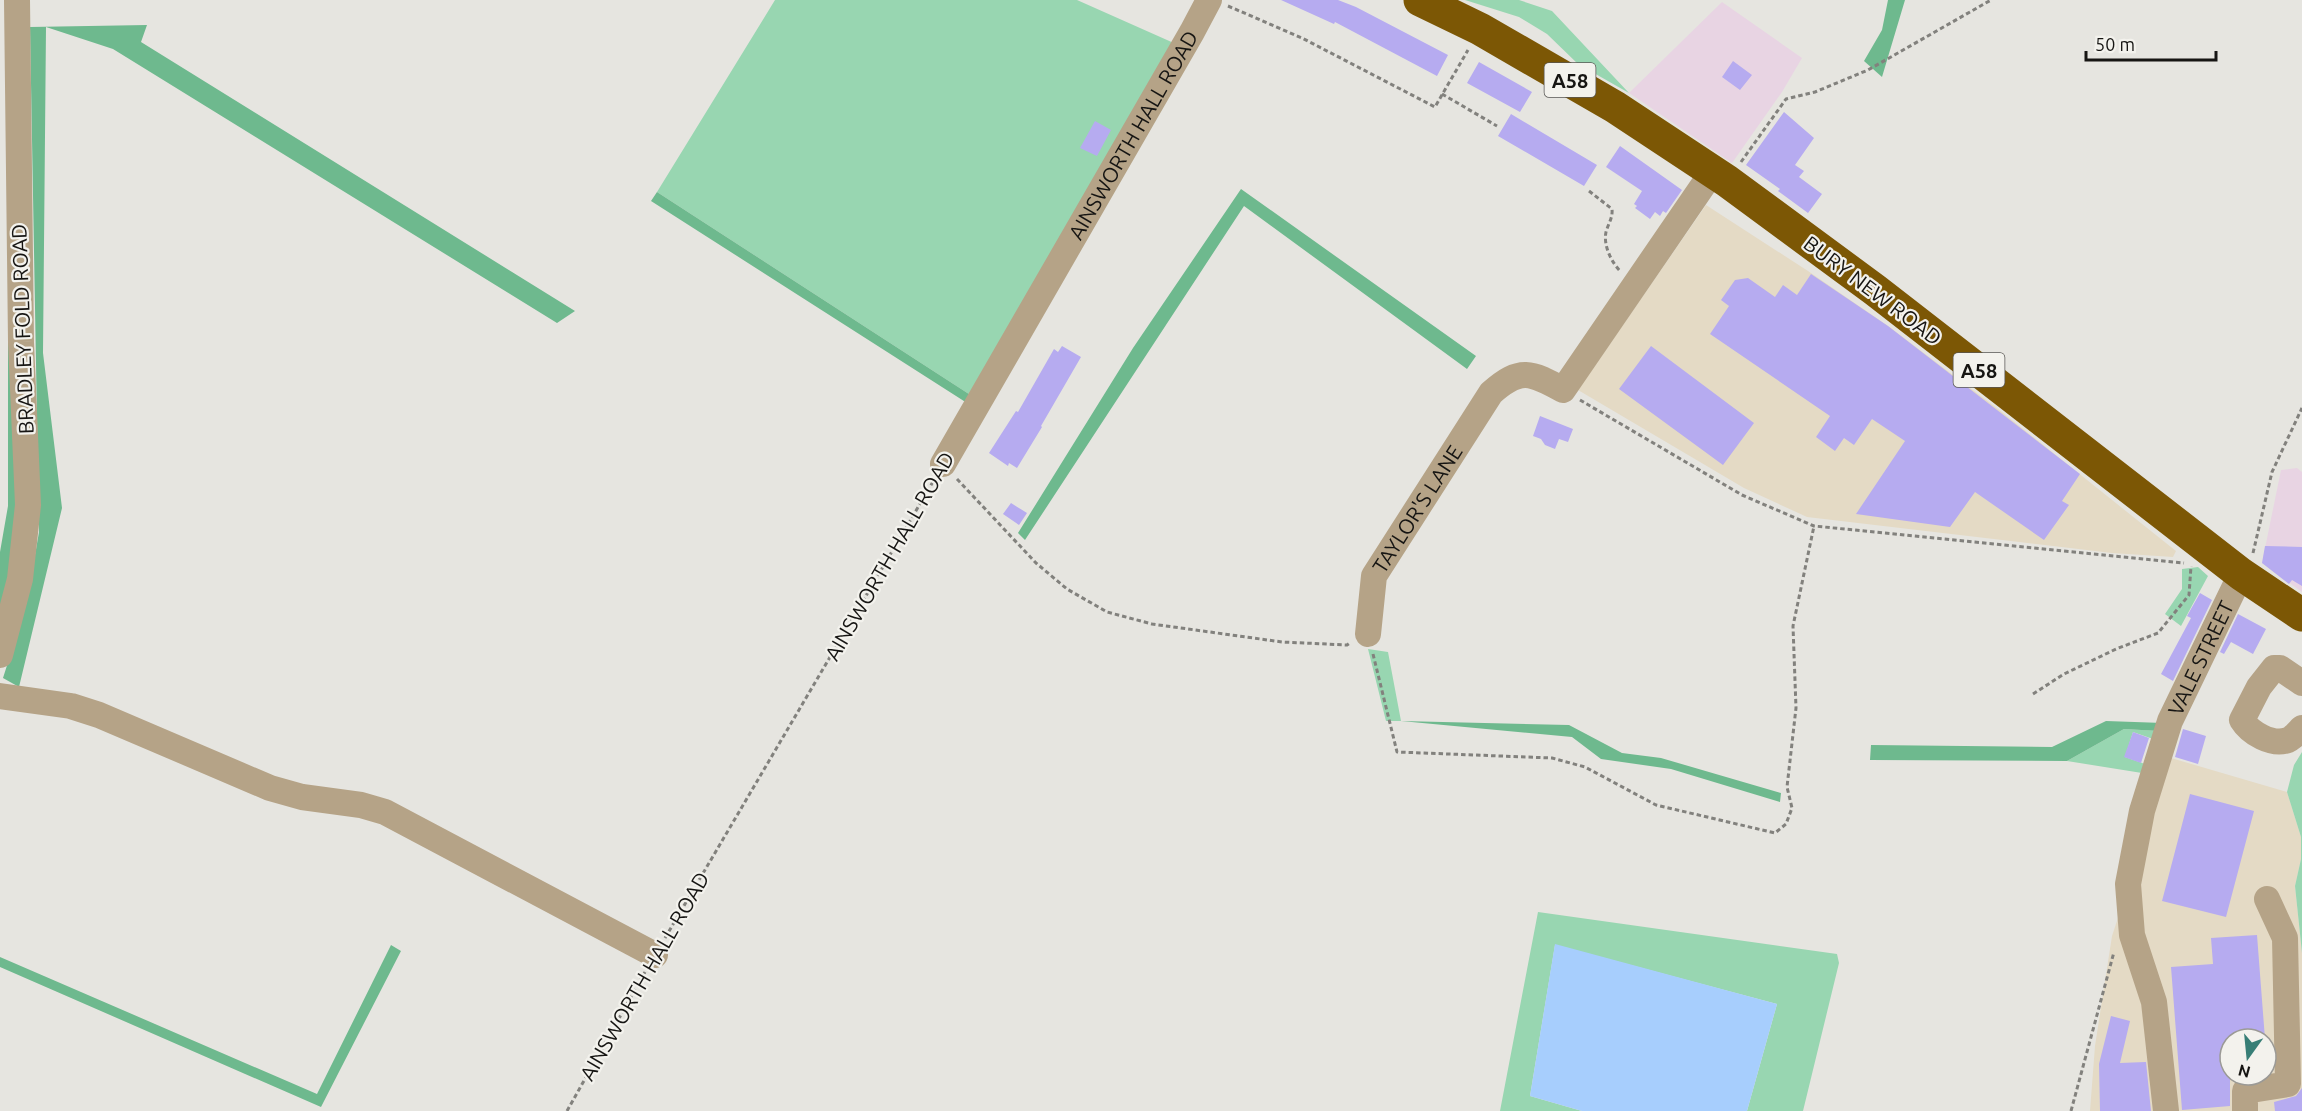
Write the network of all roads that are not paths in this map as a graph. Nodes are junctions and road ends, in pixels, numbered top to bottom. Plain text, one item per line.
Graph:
1 (17, 0) edge
2 (1420, 0) edge
3 (1217, 2) edge
4 (1720, 176) junction
5 (944, 464) road end
6 (2241, 574) junction
7 (2302, 615) edge
8 (1368, 634) road end
9 (0, 655) edge
10 (2302, 683) edge
11 (0, 696) edge
12 (2302, 728) edge
13 (2267, 899) dead end
14 (655, 955) road end
15 (2166, 1111) edge
16 (2245, 1111) edge

1 - 9 street, BRADLEY FOLD ROAD
2 - 4 highway, BURY NEW ROAD / A58
3 - 5 street, AINSWORTH HALL ROAD
4 - 6 highway, BURY NEW ROAD / A58
4 - 8 street, TAYLOR'S LANE
6 - 7 highway, BURY NEW ROAD / A58
6 - 15 street, VALE STREET
10 - 12 street
11 - 14 street
13 - 16 street

